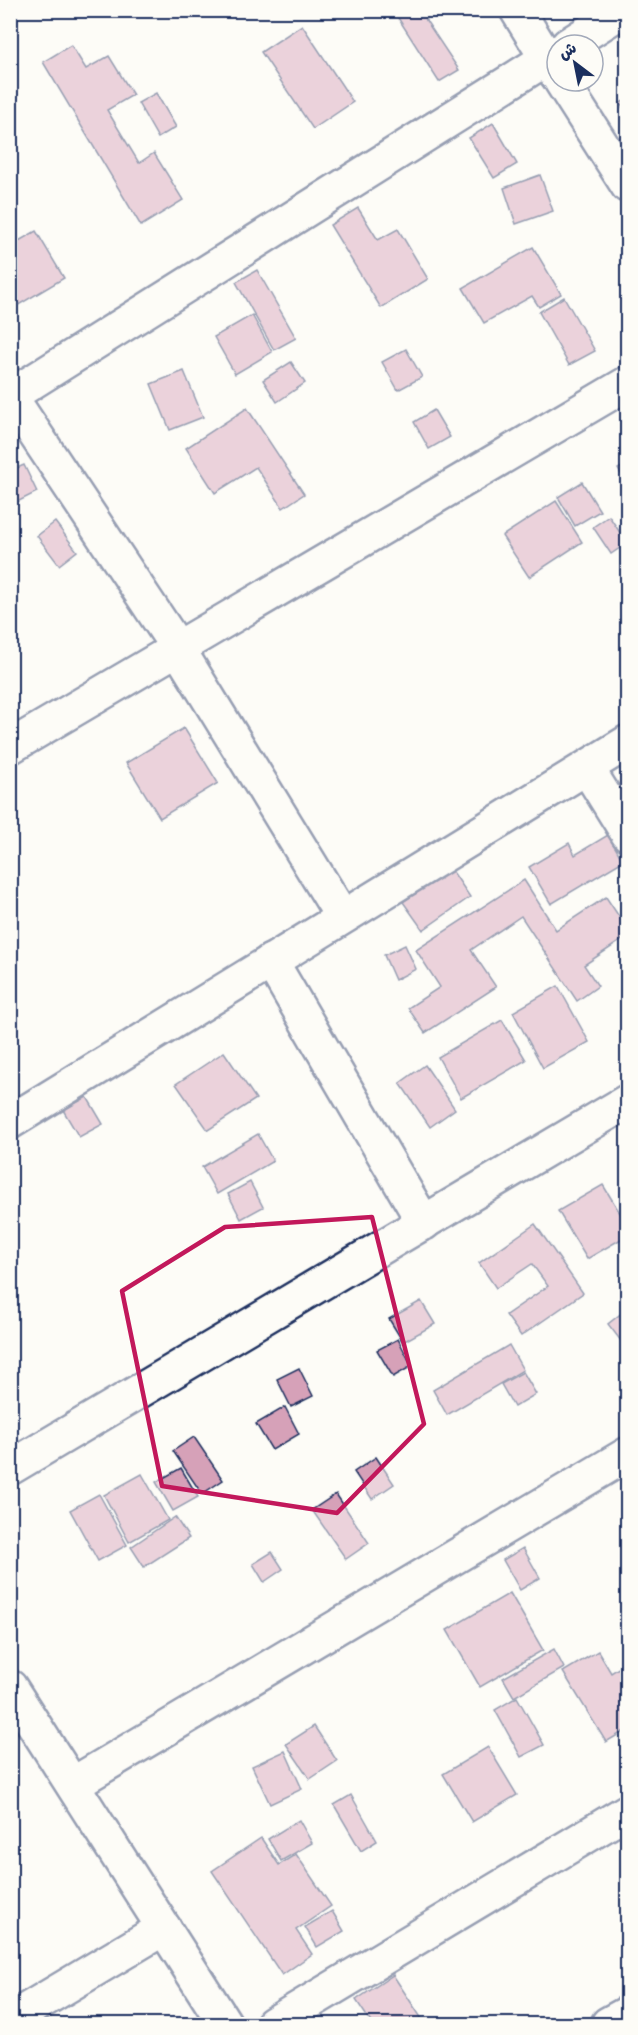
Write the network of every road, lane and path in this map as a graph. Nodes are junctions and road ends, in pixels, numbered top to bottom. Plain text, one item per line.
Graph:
1 (517, 10) edge
2 (622, 10) edge
3 (594, 33) edge
4 (545, 46) edge
5 (545, 70) edge
6 (575, 93) edge
7 (627, 186) edge
8 (627, 383) edge
9 (10, 396) edge
10 (177, 647) junction
11 (627, 742) edge
12 (10, 747) edge
13 (587, 768) junction
14 (627, 834) edge
15 (342, 916) junction
16 (271, 961) junction
17 (627, 1101) edge
18 (10, 1122) edge
19 (424, 1223) junction
20 (627, 1454) edge
21 (10, 1468) edge
22 (10, 1687) edge
23 (73, 1784) junction
24 (627, 1811) edge
25 (164, 1928) junction
26 (627, 2013) edge
27 (10, 2020) edge
28 (225, 2025) edge
29 (273, 2025) edge
30 (608, 2025) edge

1 - 4 street
2 - 3 street
5 - 9 street
6 - 7 street
8 - 10 street
9 - 10 street
10 - 12 street
10 - 15 street
11 - 13 street
13 - 14 street
13 - 15 street
15 - 16 street
16 - 18 street
16 - 19 street
17 - 19 street
19 - 21 street
20 - 23 street
22 - 23 street
23 - 25 street
24 - 29 street
25 - 27 street
25 - 28 street
26 - 30 street

